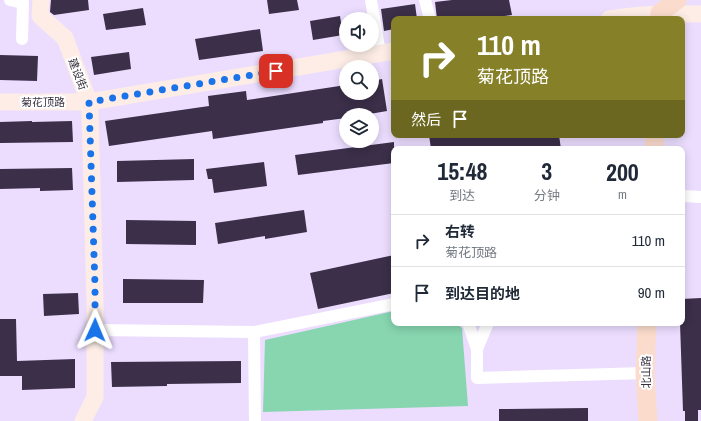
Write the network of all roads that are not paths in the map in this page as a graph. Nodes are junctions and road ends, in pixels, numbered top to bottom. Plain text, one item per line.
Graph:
1 (10, 0) edge
2 (41, 0) edge
3 (371, 0) edge
4 (425, 0) edge
5 (677, 0) edge
6 (701, 14) edge
7 (429, 16) edge
8 (629, 16) edge
9 (660, 16) edge
10 (22, 39) dead end
11 (387, 52) edge
12 (0, 102) edge
13 (89, 102) junction
14 (685, 196) edge
15 (701, 197) edge
16 (391, 305) edge
17 (469, 326) edge
18 (487, 326) edge
19 (647, 326) edge
20 (95, 330) junction
21 (254, 332) junction
22 (477, 349) junction
23 (645, 373) junction
24 (83, 421) edge
25 (255, 421) edge
26 (648, 421) edge

1 - 10 street
2 - 13 street, 建设街
3 - 11 street
4 - 7 street
5 - 9 main road
6 - 9 street
8 - 9 street
11 - 13 street, 菊花顶路
12 - 13 street, 菊花顶路
13 - 20 street, 建设街
14 - 15 street
16 - 21 street
17 - 22 street
18 - 22 street
19 - 23 main road, 北山路
20 - 21 street
20 - 24 street, 建设街
21 - 25 street
22 - 23 street
23 - 26 main road, 北山路

